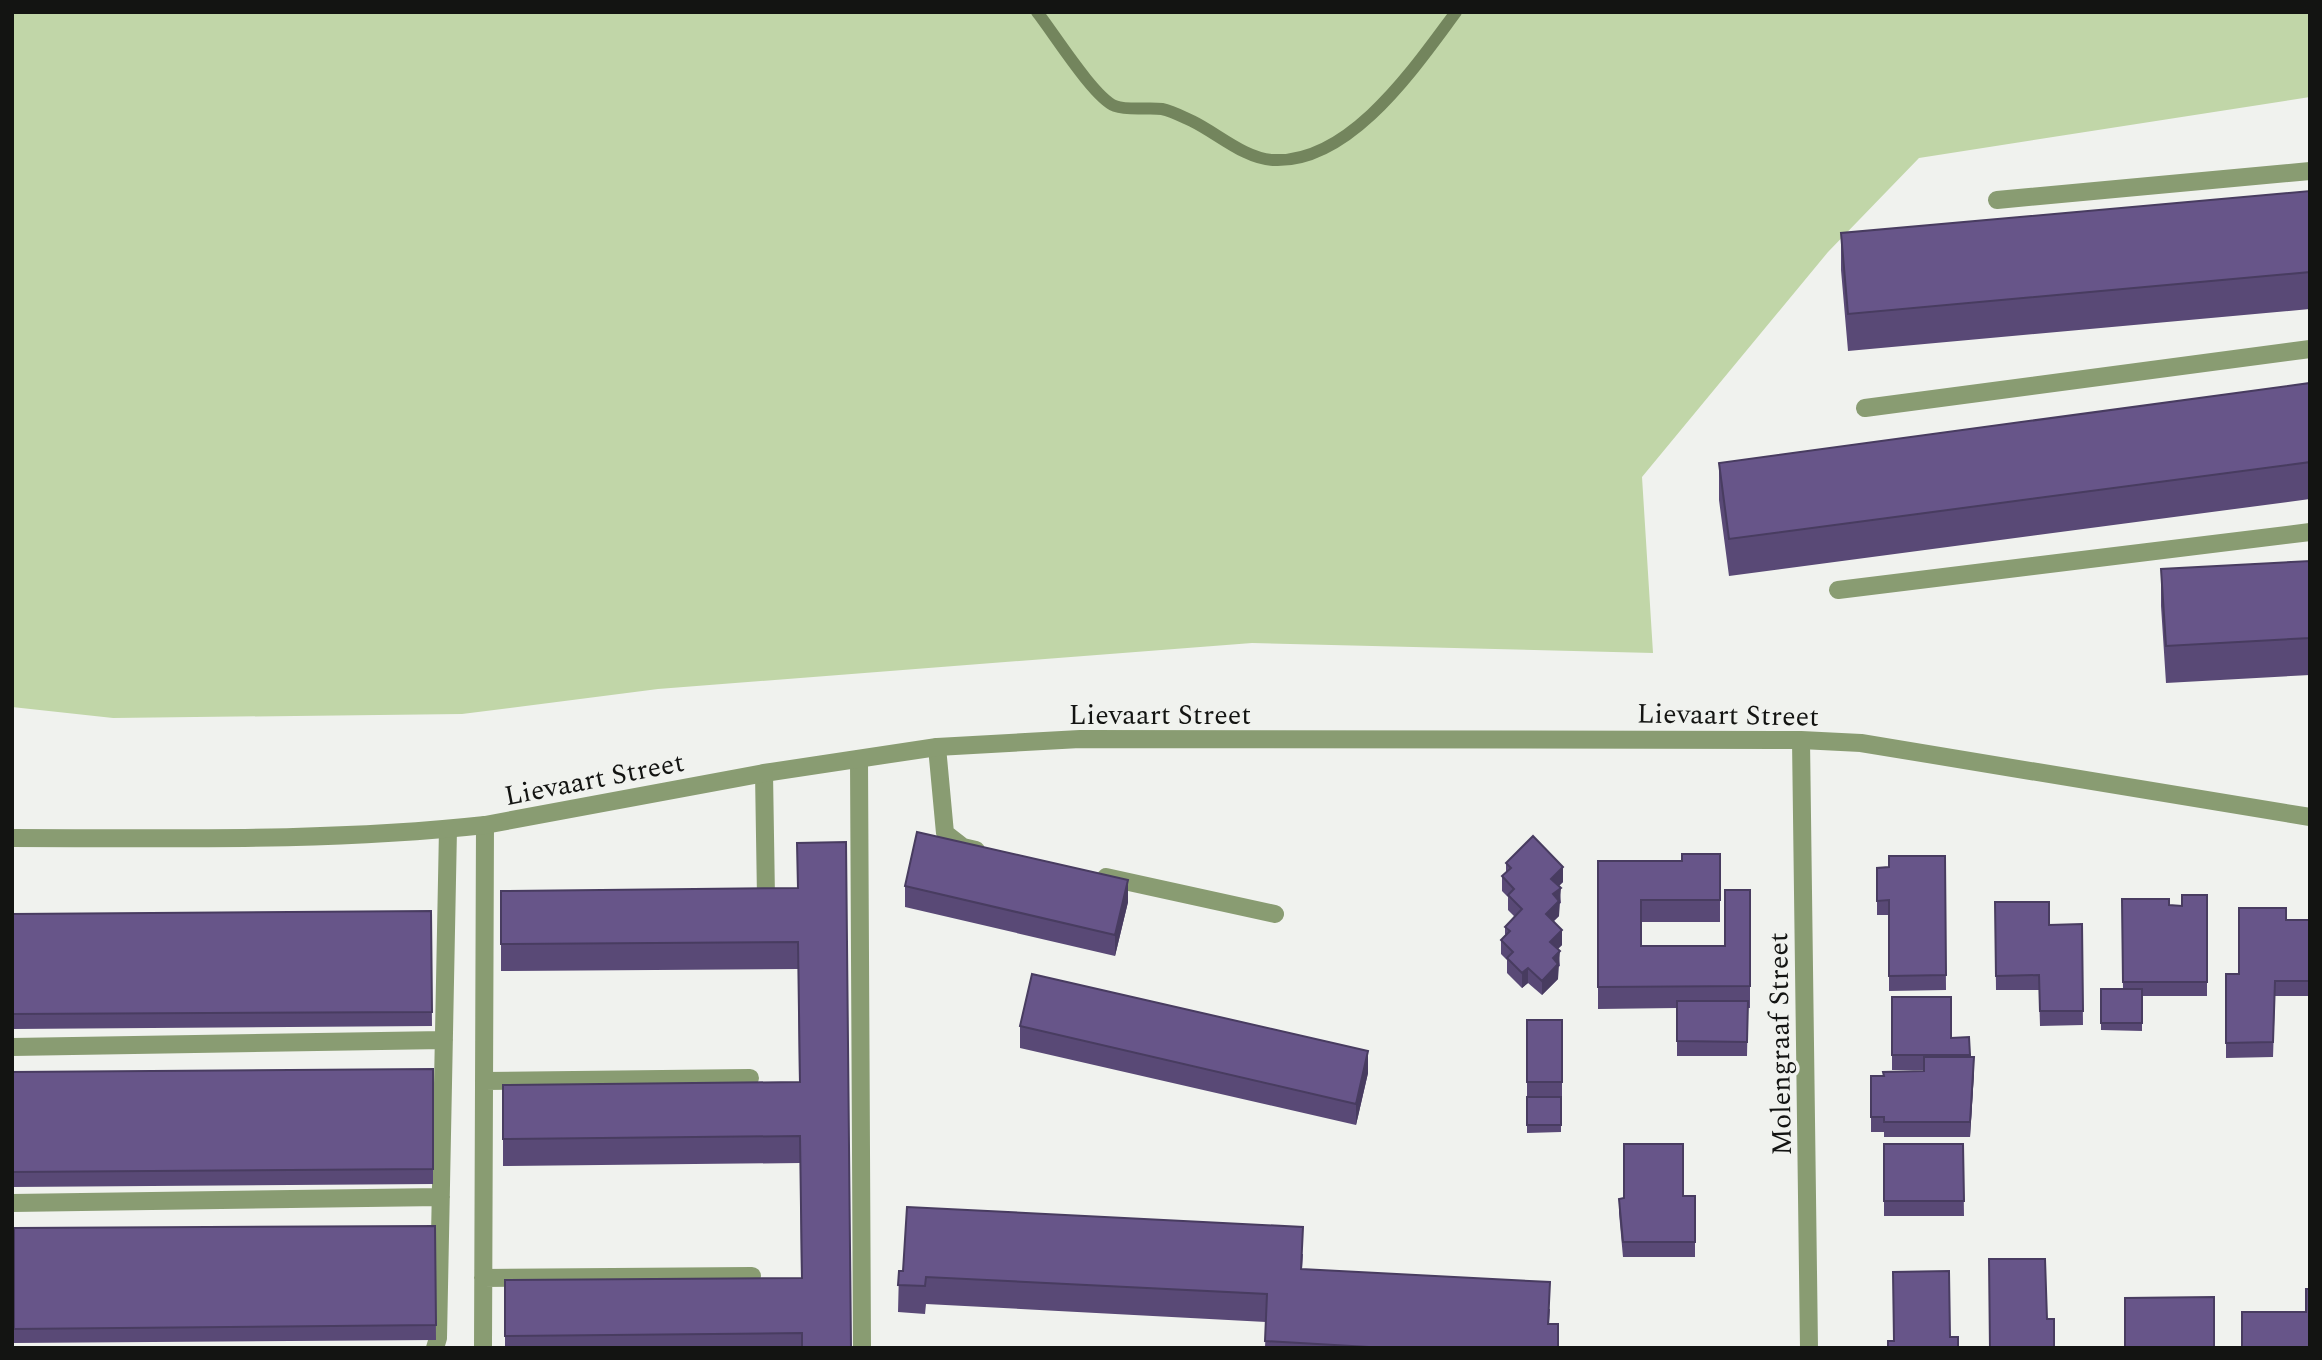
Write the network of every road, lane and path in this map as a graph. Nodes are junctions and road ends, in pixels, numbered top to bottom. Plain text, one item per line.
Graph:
1 (2310, 170) edge
2 (1997, 200) dead end
3 (2310, 349) edge
4 (1865, 408) dead end
5 (2310, 533) edge
6 (1838, 590) dead end
7 (1801, 740) junction
8 (937, 747) junction
9 (859, 759) junction
10 (764, 773) junction
11 (2310, 817) edge
12 (485, 825) junction
13 (448, 829) junction
14 (12, 838) edge
15 (990, 853) edge
16 (1085, 873) edge
17 (739, 898) edge
18 (1275, 914) dead end
19 (444, 1040) junction
20 (12, 1047) edge
21 (750, 1078) dead end
22 (484, 1081) junction
23 (441, 1197) junction
24 (12, 1203) edge
25 (752, 1276) edge
26 (483, 1278) junction
27 (435, 1348) edge
28 (483, 1348) edge
29 (862, 1348) edge
30 (1809, 1348) edge

1 - 2 street
3 - 4 street
5 - 6 street
7 - 8 street, Lievaart Street
7 - 11 street, Lievaart Street
7 - 30 street, Molengraaf Street
8 - 9 street, Lievaart Street
8 - 15 street
9 - 10 street, Lievaart Street
9 - 29 street
10 - 12 street, Lievaart Street
10 - 17 street
12 - 13 street, Lievaart Street
12 - 22 street
13 - 14 street, Lievaart Street
13 - 19 street
16 - 18 street
19 - 20 street
19 - 23 street
21 - 22 street
22 - 26 street
23 - 24 street
23 - 27 street
25 - 26 street
26 - 28 street

